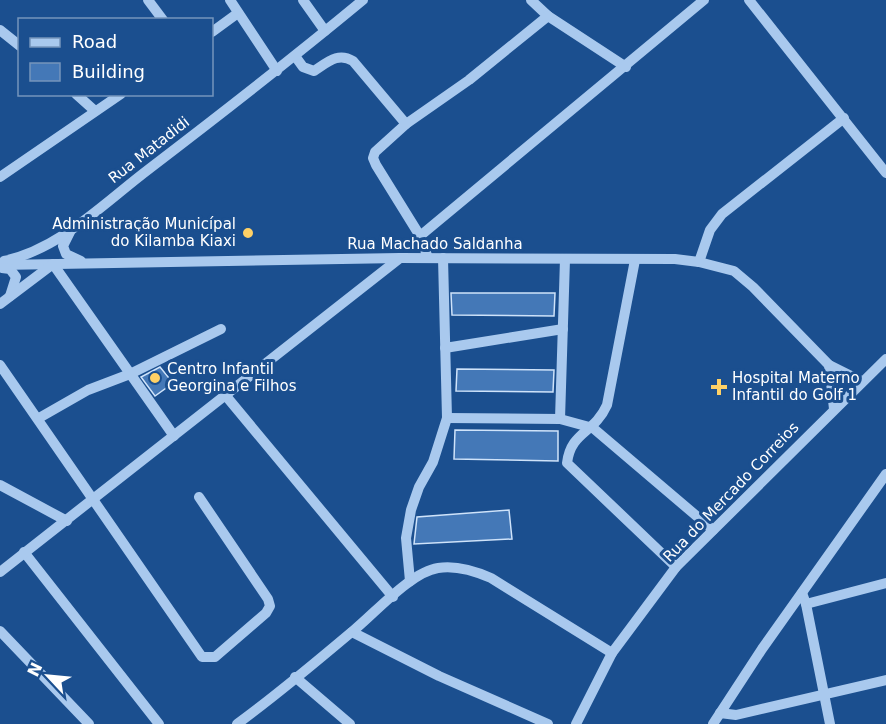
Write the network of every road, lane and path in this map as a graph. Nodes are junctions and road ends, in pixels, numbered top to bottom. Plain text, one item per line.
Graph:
1 (148, 0) edge
2 (231, 0) edge
3 (303, 0) edge
4 (363, 0) edge
5 (531, 0) edge
6 (704, 0) edge
7 (749, 0) edge
8 (238, 13) junction
9 (548, 16) junction
10 (162, 18) edge
11 (0, 30) edge
12 (213, 31) edge
13 (326, 31) junction
14 (18, 44) edge
15 (295, 56) junction
16 (626, 67) junction
17 (277, 71) junction
18 (78, 96) edge
19 (118, 96) edge
20 (95, 111) junction
21 (844, 118) junction
22 (406, 124) junction
23 (886, 173) edge
24 (0, 177) edge
25 (79, 224) junction
26 (420, 236) junction
27 (400, 258) junction
28 (428, 258) junction
29 (443, 258) junction
30 (565, 259) junction
31 (635, 260) junction
32 (699, 262) junction
33 (53, 264) junction
34 (89, 264) junction
35 (0, 265) edge
36 (10, 297) junction
37 (0, 304) edge
38 (220, 329) dead end
39 (563, 329) junction
40 (445, 348) junction
41 (885, 363) edge
42 (0, 365) edge
43 (829, 365) junction
44 (130, 374) junction
45 (861, 381) junction
46 (226, 396) junction
47 (834, 409) junction
48 (39, 418) junction
49 (447, 418) junction
50 (560, 419) junction
51 (593, 428) junction
52 (174, 436) junction
53 (886, 474) edge
54 (0, 485) edge
55 (199, 497) dead end
56 (92, 501) junction
57 (67, 521) junction
58 (713, 530) junction
59 (24, 552) junction
60 (676, 567) junction
61 (0, 572) edge
62 (410, 581) junction
63 (886, 583) edge
64 (802, 593) junction
65 (393, 597) junction
66 (806, 604) junction
67 (0, 631) edge
68 (352, 632) junction
69 (612, 653) junction
70 (295, 677) junction
71 (886, 680) edge
72 (824, 694) junction
73 (720, 713) junction
74 (89, 724) edge
75 (159, 724) edge
76 (237, 724) edge
77 (350, 724) edge
78 (548, 724) edge
79 (576, 724) edge
80 (713, 724) edge
81 (830, 724) edge

1 - 10 street
2 - 8 street
3 - 13 street
4 - 13 street, Rua Matadidi
5 - 9 street
6 - 16 street
7 - 21 street
8 - 12 street
8 - 17 street
9 - 16 street
9 - 22 street
11 - 14 street
13 - 15 street, Rua Matadidi
15 - 17 street, Rua Matadidi
15 - 22 street
16 - 26 street
17 - 25 street, Rua Matadidi
18 - 20 street
19 - 20 street
20 - 24 street
21 - 23 street
21 - 32 street
22 - 26 street
25 - 34 street
25 - 35 street, Rua Matadidi
26 - 28 street
27 - 28 street, Rua Machado Saldanha
27 - 34 street, Rua Machado Saldanha
27 - 46 street
28 - 29 street, Rua Machado Saldanha
29 - 30 street, Rua Machado Saldanha
29 - 40 street
30 - 31 street, Rua Machado Saldanha
30 - 39 street
31 - 32 street, Rua Machado Saldanha
31 - 51 street
32 - 43 street, Rua Machado Saldanha
33 - 34 street, Rua Machado Saldanha
33 - 35 street, Rua Machado Saldanha
33 - 36 street
33 - 44 street
35 - 36 street
36 - 37 street
38 - 44 street
39 - 40 street
39 - 50 street
40 - 49 street
41 - 45 street, Rua do Mercado Correios
42 - 48 street
43 - 45 street, Rua Machado Saldanha
43 - 47 street
44 - 48 street
44 - 52 street
45 - 47 street, Rua do Mercado Correios
46 - 52 street
46 - 65 street
47 - 58 street, Rua do Mercado Correios
48 - 56 street
49 - 50 street
49 - 62 street
50 - 51 street
51 - 58 street
51 - 60 street
52 - 56 street
53 - 64 street
54 - 57 street
55 - 56 street
56 - 57 street
57 - 59 street
58 - 60 street, Rua do Mercado Correios
59 - 61 street
59 - 75 street
60 - 69 street, Rua do Mercado Correios
62 - 65 street
62 - 69 street
63 - 66 street
64 - 66 street
64 - 73 street
65 - 68 street
66 - 72 street
67 - 74 street
68 - 70 street
68 - 78 street
69 - 79 street, Rua do Mercado Correios
70 - 76 street
70 - 77 street
71 - 72 street
72 - 73 street
72 - 81 street
73 - 80 street

